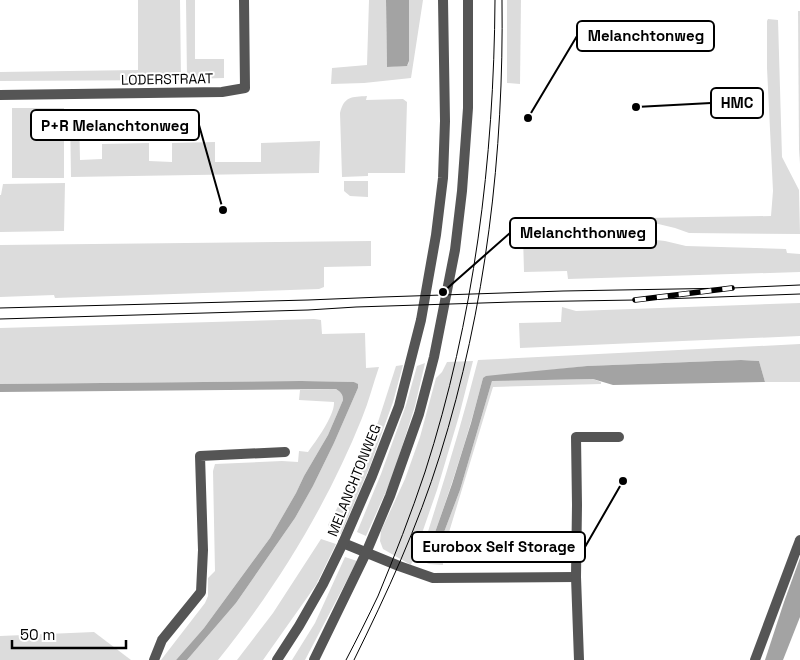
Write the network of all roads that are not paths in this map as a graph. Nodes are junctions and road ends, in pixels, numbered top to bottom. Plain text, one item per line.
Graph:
1 (244, 0) edge
2 (443, 0) edge
3 (468, 0) edge
4 (0, 95) edge
5 (619, 437) dead end
6 (285, 452) dead end
7 (800, 540) edge
8 (343, 543) junction
9 (366, 553) junction
10 (576, 576) junction
11 (154, 660) edge
12 (277, 660) edge
13 (314, 660) edge
14 (579, 660) edge
15 (754, 660) edge

1 - 4 street, LODERSTRAAT
2 - 8 street, MELANCHTONWEG
3 - 9 street
5 - 10 street
6 - 11 street
7 - 15 street
8 - 9 street
8 - 12 street, MELANCHTONWEG
9 - 10 street
9 - 13 street
10 - 14 street

